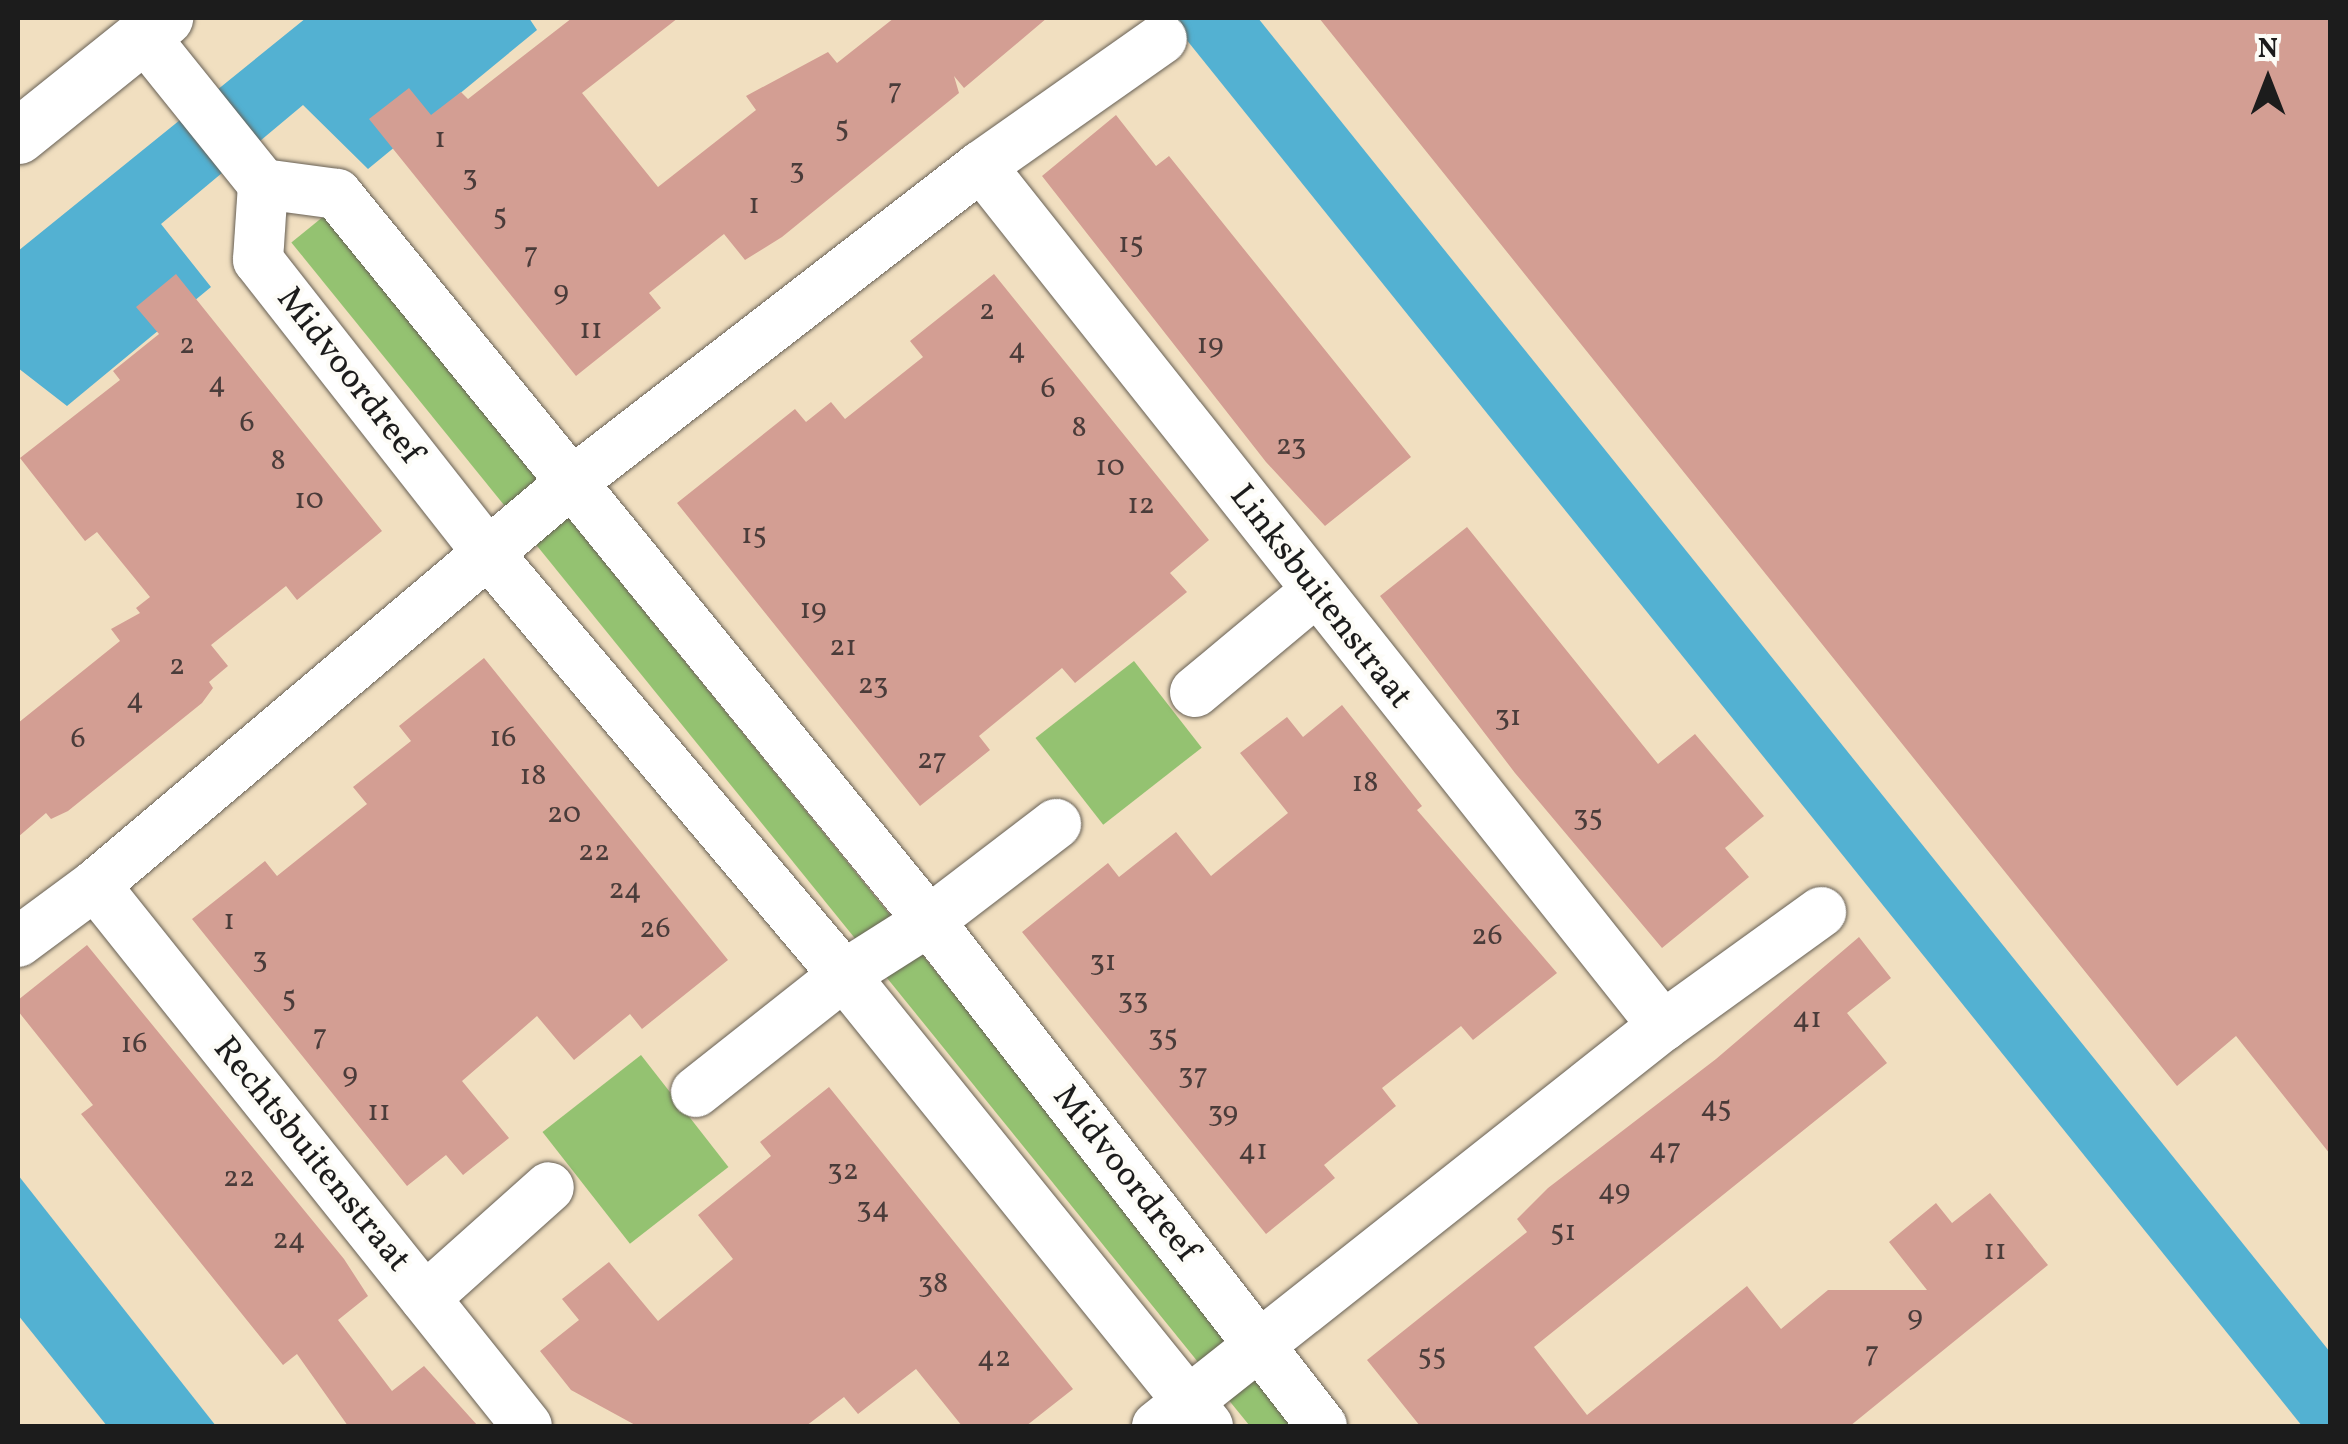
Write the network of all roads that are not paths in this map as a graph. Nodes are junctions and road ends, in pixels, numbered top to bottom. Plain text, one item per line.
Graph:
1 (154, 26) edge
2 (1162, 39) dead end
3 (18, 136) edge
4 (982, 166) junction
5 (259, 179) junction
6 (572, 482) junction
7 (488, 552) junction
8 (1315, 592) junction
9 (1195, 692) dead end
10 (1056, 824) dead end
11 (95, 885) junction
12 (1821, 912) dead end
13 (929, 921) junction
14 (18, 942) edge
15 (844, 975) junction
16 (1662, 1026) junction
17 (696, 1092) dead end
18 (549, 1187) dead end
19 (425, 1298) junction
20 (1262, 1349) junction
21 (1184, 1418) edge
22 (527, 1426) edge
23 (1322, 1426) edge

1 - 3 street
1 - 5 street
2 - 4 street
4 - 6 street
4 - 8 street, Linksbuitenstraat
5 - 6 street, Midvoordreef
5 - 7 street, Midvoordreef
6 - 7 street
6 - 13 street, Midvoordreef
7 - 11 street
7 - 15 street, Midvoordreef
8 - 9 street
8 - 16 street, Linksbuitenstraat
10 - 13 street
11 - 14 street
11 - 19 street, Rechtsbuitenstraat
12 - 16 street
13 - 15 street
13 - 20 street, Midvoordreef
15 - 17 street
15 - 21 street, Midvoordreef
16 - 20 street
18 - 19 street
19 - 22 street, Rechtsbuitenstraat
20 - 21 street
20 - 23 street, Midvoordreef

